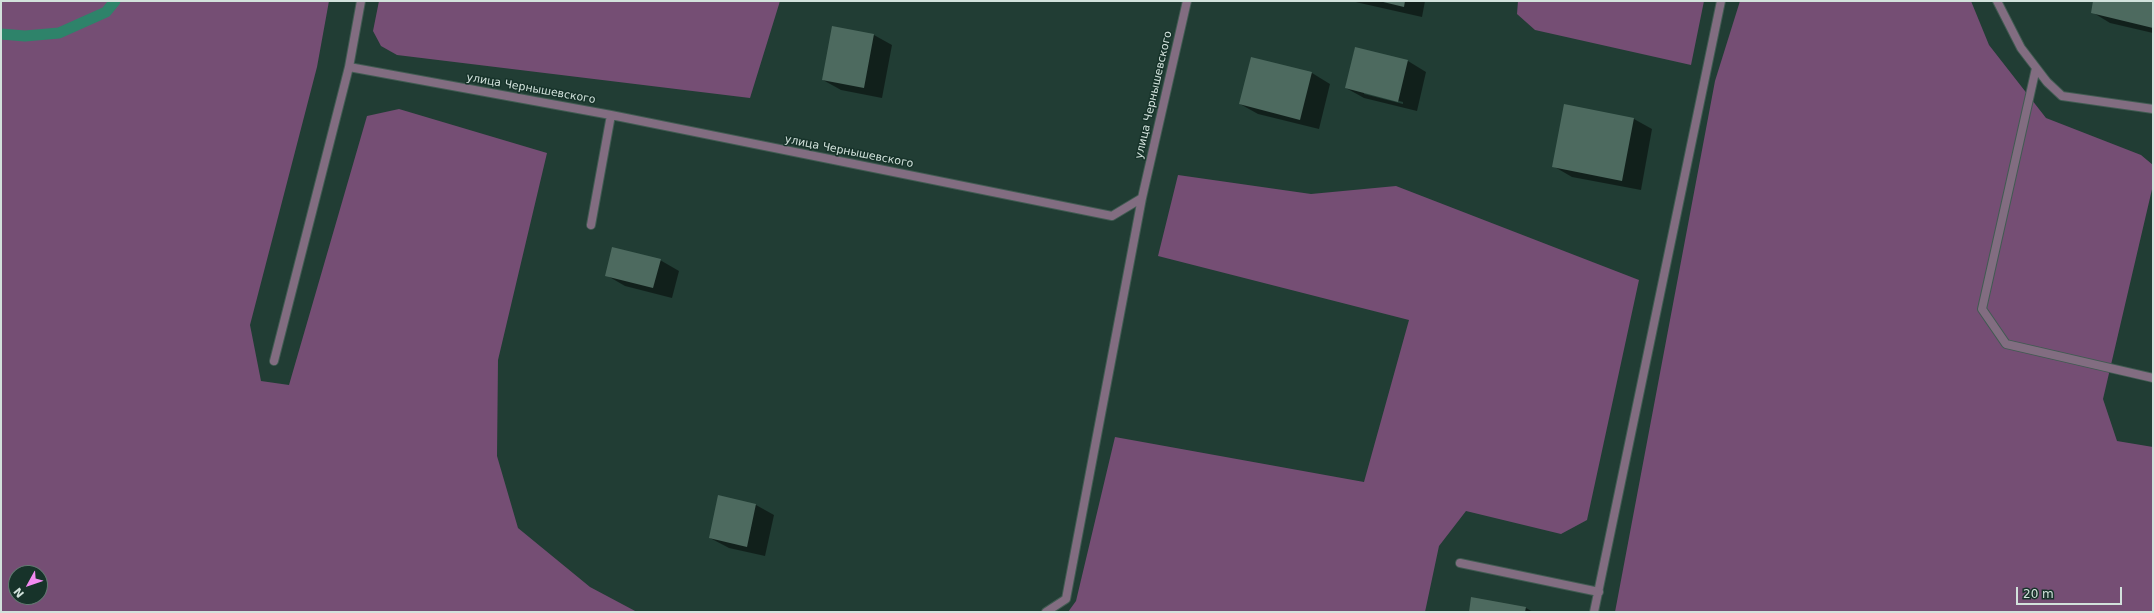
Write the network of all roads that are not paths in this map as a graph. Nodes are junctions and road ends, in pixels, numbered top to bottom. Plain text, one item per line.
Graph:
1 (361, 1) edge
2 (1187, 1) edge
3 (1721, 1) edge
4 (1997, 1) edge
5 (349, 67) junction
6 (2036, 68) junction
7 (2153, 109) edge
8 (611, 115) junction
9 (1142, 198) junction
10 (592, 225) dead end
11 (274, 361) dead end
12 (2153, 378) edge
13 (1460, 563) dead end
14 (1598, 592) junction
15 (1046, 612) edge
16 (1594, 612) edge

1 - 5 lane
2 - 9 lane, улица Чернышевского
3 - 14 lane
4 - 6 lane
5 - 8 lane, улица Чернышевского
5 - 11 lane
6 - 7 lane
6 - 12 lane
8 - 9 lane, улица Чернышевского
8 - 10 lane
9 - 15 lane
13 - 14 lane
14 - 16 lane

